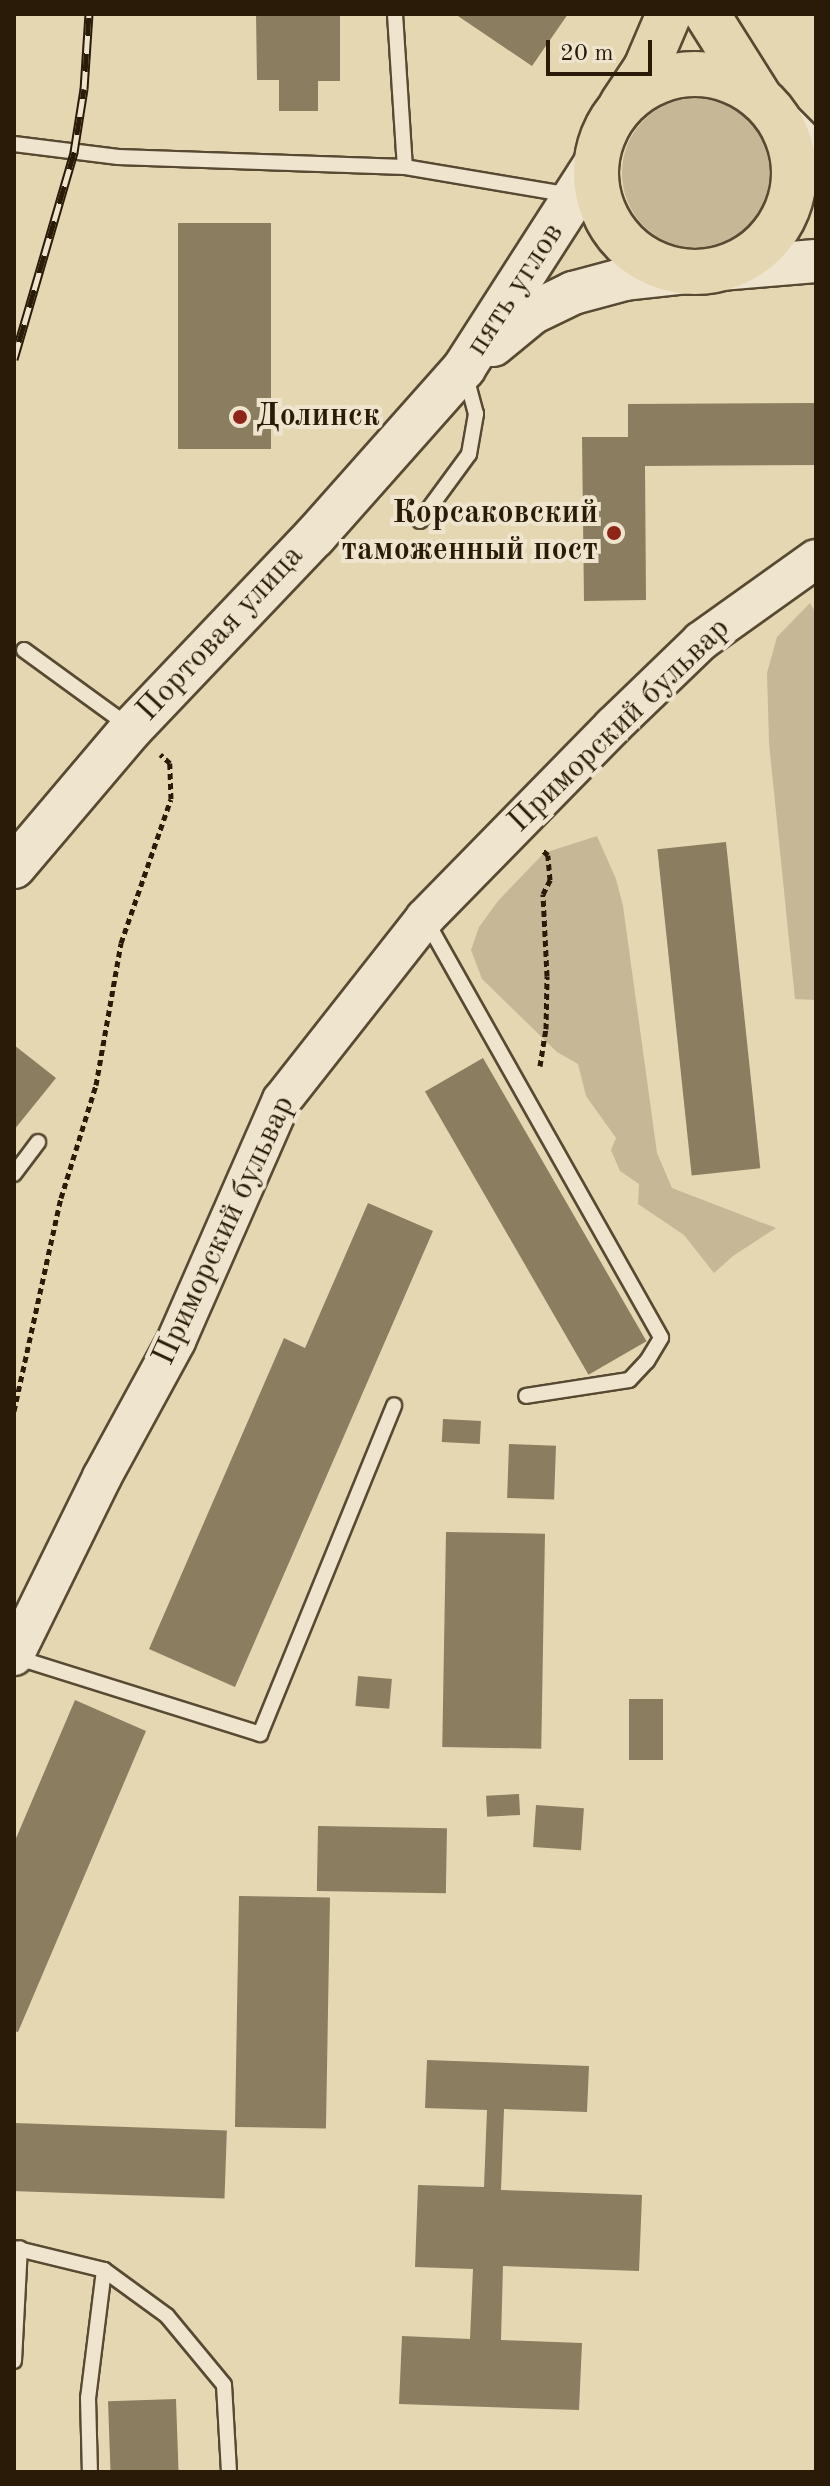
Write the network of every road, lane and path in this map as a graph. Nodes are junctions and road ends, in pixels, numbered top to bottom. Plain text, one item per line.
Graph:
1 (395, 14) edge
2 (669, 14) edge
3 (707, 14) edge
4 (620, 107) junction
5 (771, 110) junction
6 (14, 144) edge
7 (816, 157) edge
8 (405, 167) junction
9 (587, 179) junction
10 (816, 261) edge
11 (703, 271) junction
12 (464, 368) junction
13 (420, 521) dead end
14 (816, 559) edge
15 (24, 650) dead end
16 (132, 728) junction
17 (518, 823) junction
18 (14, 867) edge
19 (425, 918) junction
20 (540, 1066) dead end
21 (38, 1142) dead end
22 (14, 1174) edge
23 (526, 1396) dead end
24 (394, 1405) dead end
25 (14, 1411) edge
26 (14, 1657) edge
27 (17, 2248) edge
28 (104, 2270) junction
29 (14, 2361) edge
30 (90, 2472) edge
31 (229, 2472) edge

1 - 8 lane
2 - 4 main road
3 - 5 main road
4 - 5 main road
4 - 9 main road
5 - 7 main road
5 - 11 main road
6 - 8 lane
8 - 9 lane
9 - 11 main road
9 - 12 main road, пять углов
10 - 11 main road, пять углов
11 - 12 main road, пять углов
12 - 13 lane
12 - 16 main road, Портовая улица
14 - 17 street, Приморский бульвар
15 - 16 lane
16 - 18 main road, Портовая улица
16 - 25 path
17 - 19 street, Приморский бульвар
17 - 20 path
19 - 23 lane
19 - 26 street, Приморский бульвар
21 - 22 lane
24 - 26 lane
27 - 28 lane
27 - 29 lane
28 - 30 lane
28 - 31 lane

